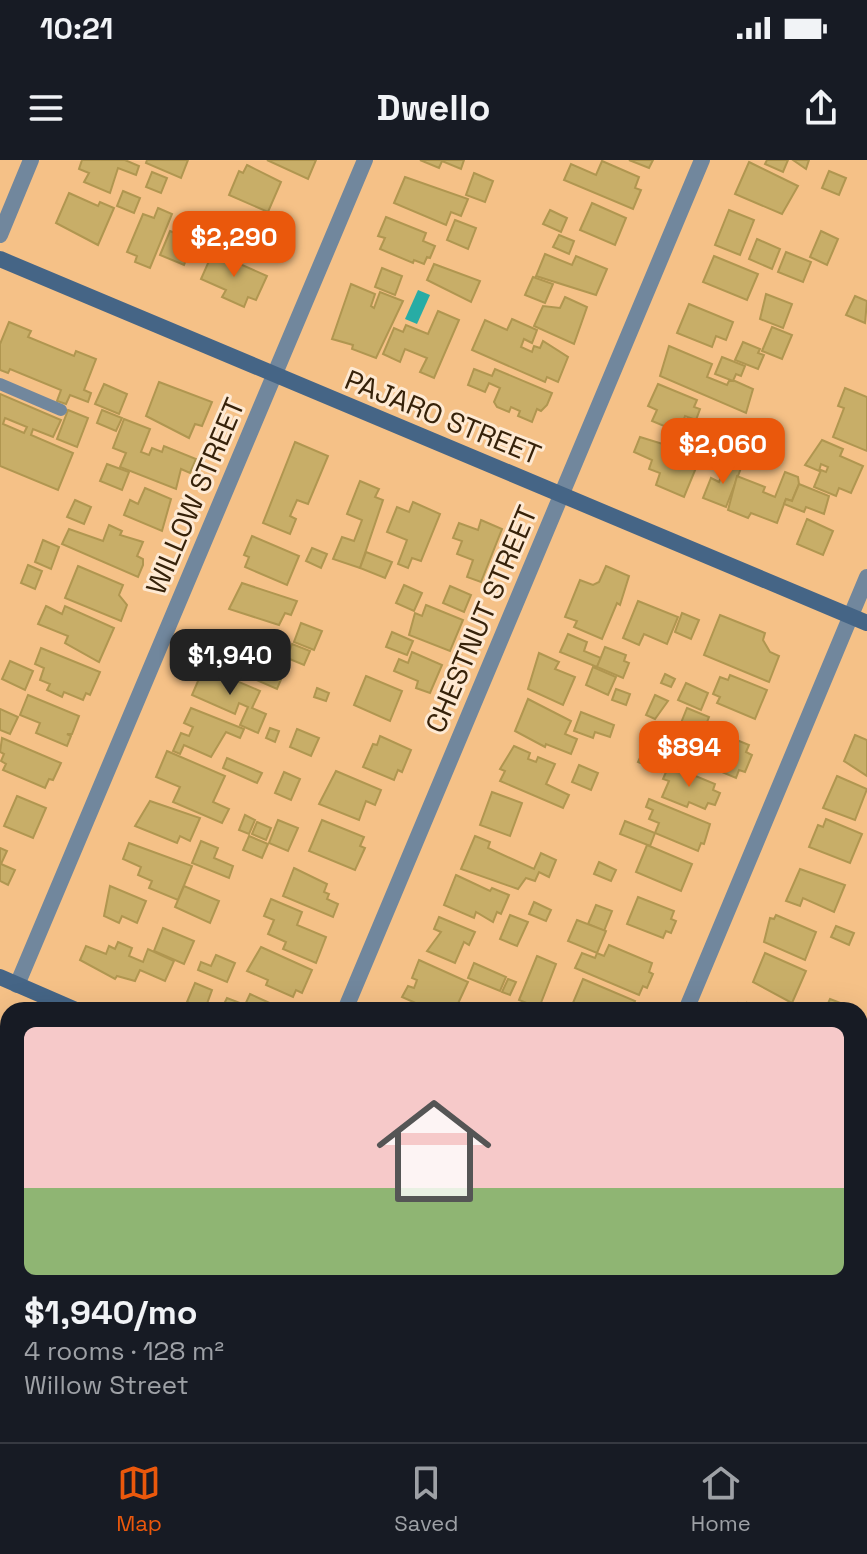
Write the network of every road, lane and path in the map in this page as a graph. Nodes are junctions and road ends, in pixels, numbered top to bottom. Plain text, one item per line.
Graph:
1 (31, 160) edge
2 (365, 160) edge
3 (702, 160) edge
4 (0, 235) edge
5 (0, 259) edge
6 (274, 376) junction
7 (0, 384) edge
8 (61, 410) dead end
9 (562, 493) junction
10 (867, 577) edge
11 (859, 619) edge
12 (0, 977) edge
13 (17, 985) junction
14 (57, 1002) edge
15 (348, 1002) edge
16 (690, 1002) edge

1 - 4 street
2 - 6 street, WILLOW STREET
3 - 9 street, CHESTNUT STREET
5 - 6 street, PAJARO STREET
6 - 9 street, PAJARO STREET
6 - 13 street, WILLOW STREET
7 - 8 lane
9 - 11 street, PAJARO STREET
9 - 15 street, CHESTNUT STREET
10 - 11 street
11 - 16 street
12 - 13 street
13 - 14 street

